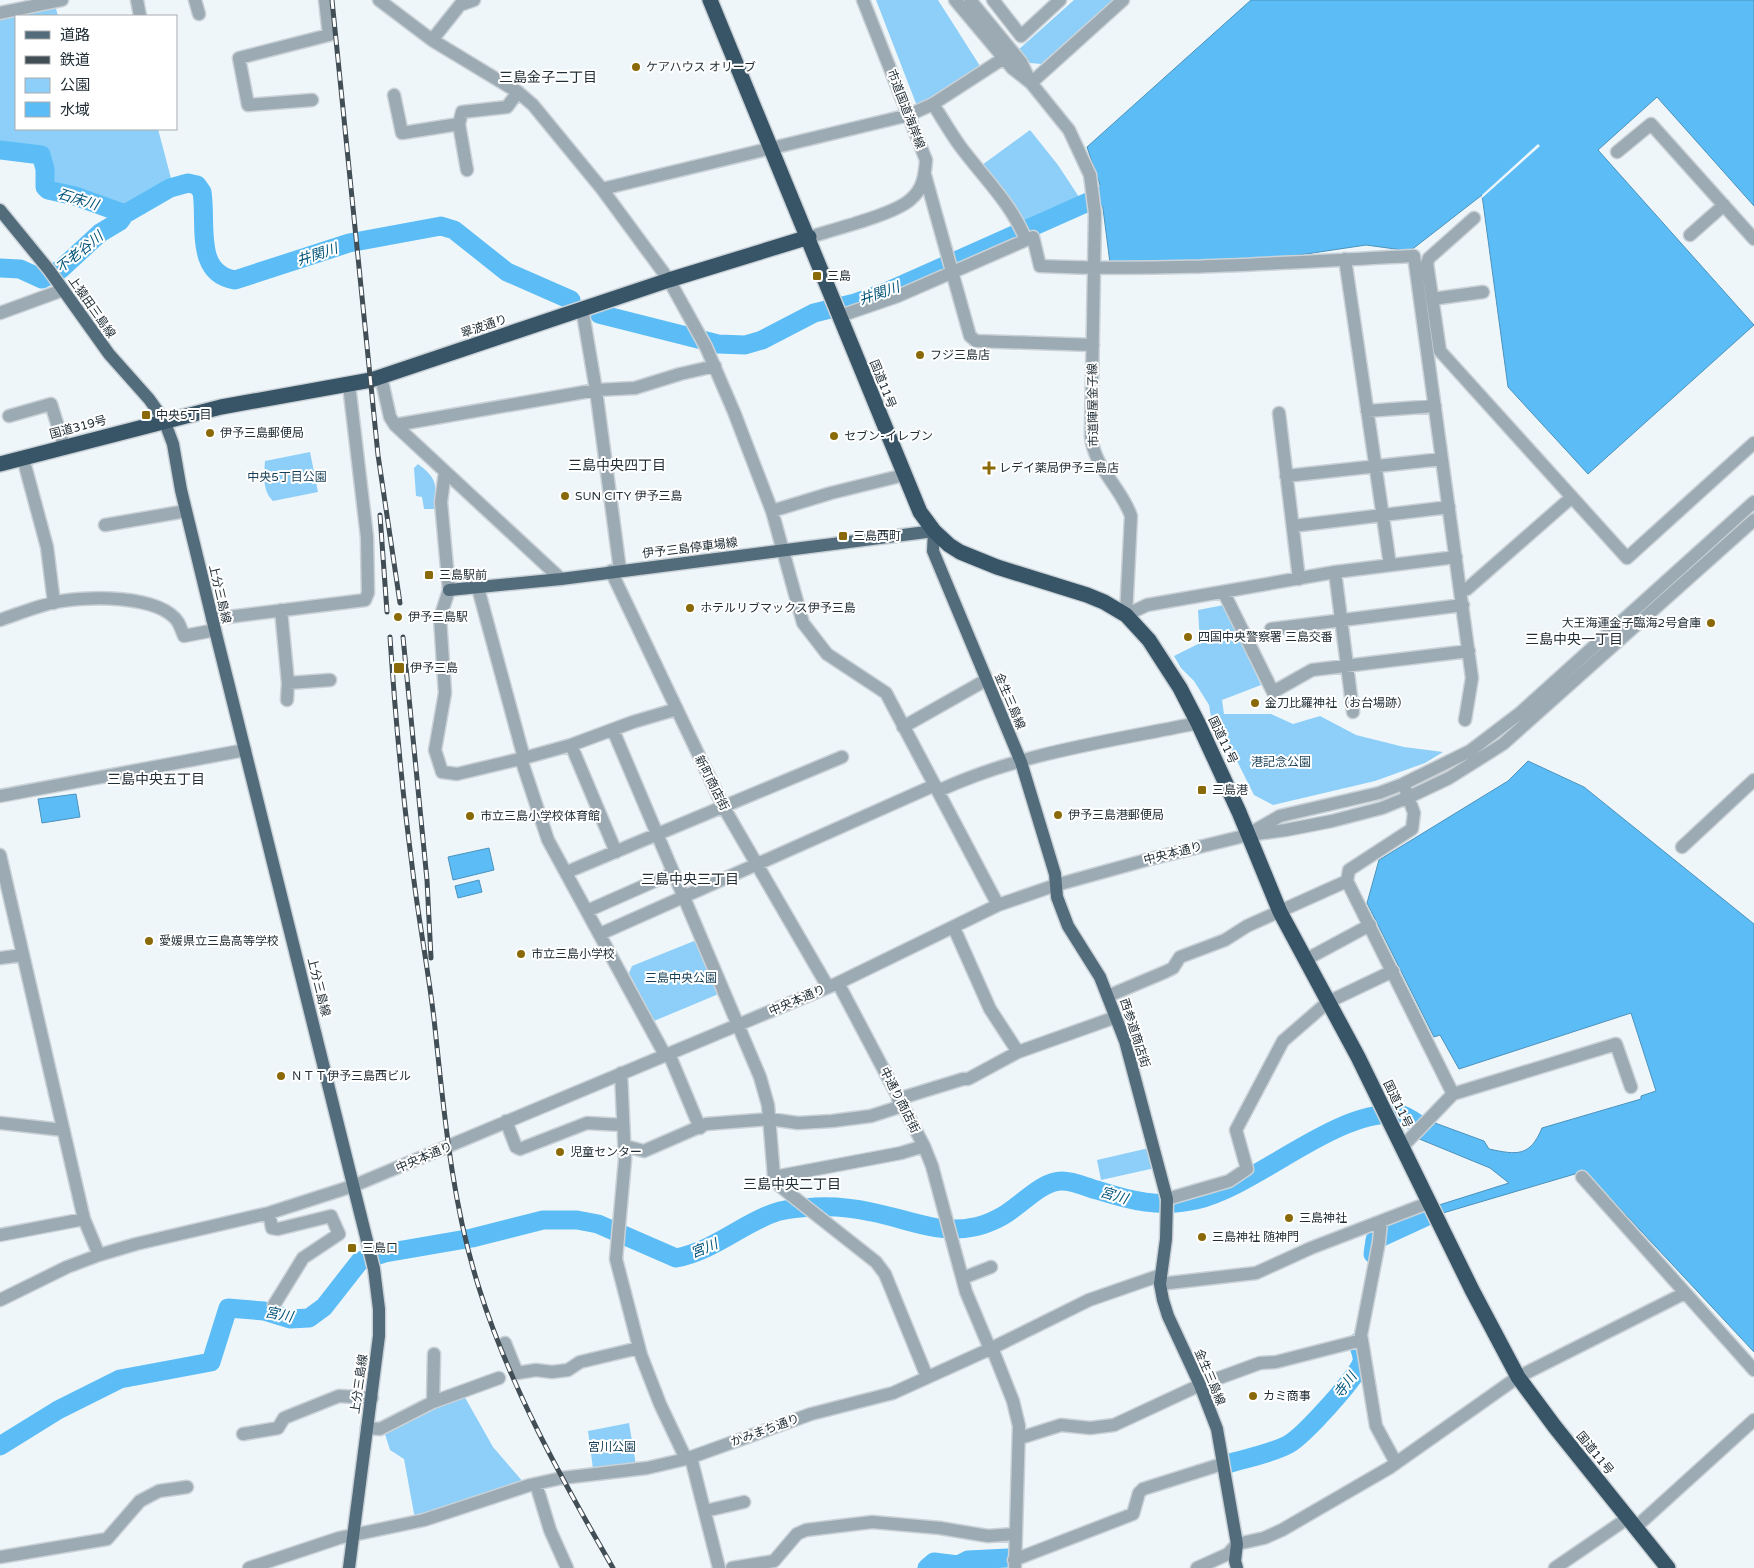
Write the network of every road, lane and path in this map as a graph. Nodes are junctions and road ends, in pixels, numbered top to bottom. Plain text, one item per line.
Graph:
1 (62, 0) edge
2 (136, 0) edge
3 (196, 0) edge
4 (325, 0) edge
5 (379, 0) edge
6 (474, 0) edge
7 (710, 0) edge
8 (863, 0) edge
9 (954, 0) edge
10 (970, 0) edge
11 (993, 0) edge
12 (1060, 0) edge
13 (1123, 0) edge
14 (0, 13) edge
15 (199, 14) dead end
16 (140, 15) edge
17 (432, 40) junction
18 (1004, 58) junction
19 (1031, 83) junction
20 (518, 92) junction
21 (394, 95) dead end
22 (312, 100) dead end
23 (933, 104) junction
24 (909, 115) junction
25 (459, 124) junction
26 (771, 149) junction
27 (1617, 152) dead end
28 (467, 170) dead end
29 (925, 175) junction
30 (602, 189) junction
31 (1724, 205) junction
32 (0, 210) edge
33 (1474, 218) dead end
34 (1690, 235) dead end
35 (809, 237) junction
36 (1754, 239) edge
37 (1026, 240) junction
38 (1345, 259) junction
39 (1093, 269) junction
40 (952, 272) junction
41 (669, 280) junction
42 (63, 290) junction
43 (1484, 292) dead end
44 (1432, 299) junction
45 (582, 308) junction
46 (0, 313) edge
47 (840, 316) junction
48 (1093, 344) junction
49 (715, 366) junction
50 (381, 377) junction
51 (349, 385) junction
52 (596, 390) junction
53 (1435, 406) junction
54 (1367, 411) junction
55 (1279, 413) dead end
56 (9, 416) dead end
57 (164, 420) junction
58 (395, 425) junction
59 (1754, 443) edge
60 (64, 446) junction
61 (23, 458) junction
62 (1442, 459) junction
63 (0, 464) edge
64 (1375, 466) junction
65 (445, 472) junction
66 (904, 475) junction
67 (1286, 476) junction
68 (1572, 497) junction
69 (1752, 504) edge
70 (1449, 507) junction
71 (186, 511) junction
72 (772, 511) junction
73 (1382, 515) junction
74 (1754, 520) edge
75 (106, 525) dead end
76 (1292, 526) junction
77 (934, 531) junction
78 (784, 551) junction
79 (1456, 557) junction
80 (1390, 565) junction
81 (616, 571) junction
82 (1335, 572) junction
83 (561, 579) junction
84 (1299, 579) junction
85 (478, 588) junction
86 (450, 590) junction
87 (1461, 590) junction
88 (1224, 592) junction
89 (54, 603) junction
90 (1463, 606) junction
91 (281, 610) junction
92 (1126, 615) junction
93 (0, 620) edge
94 (1341, 620) junction
95 (214, 625) junction
96 (1271, 629) dead end
97 (1469, 652) junction
98 (1347, 665) junction
99 (330, 680) dead end
100 (986, 680) junction
101 (288, 683) junction
102 (287, 700) dead end
103 (677, 709) junction
104 (1353, 712) dead end
105 (1465, 720) dead end
106 (1198, 723) junction
107 (904, 727) junction
108 (613, 730) junction
109 (571, 745) junction
110 (245, 750) junction
111 (842, 757) dead end
112 (523, 759) junction
113 (1021, 762) junction
114 (1754, 780) edge
115 (1403, 784) junction
116 (937, 788) junction
117 (0, 796) edge
118 (1409, 797) junction
119 (723, 806) junction
120 (657, 835) junction
121 (1248, 835) junction
122 (1682, 847) dead end
123 (616, 852) junction
124 (0, 855) edge
125 (757, 864) junction
126 (566, 872) junction
127 (673, 873) junction
128 (1347, 881) junction
129 (1056, 885) junction
130 (682, 896) junction
131 (998, 906) junction
132 (587, 911) junction
133 (1280, 912) junction
134 (1370, 924) junction
135 (954, 928) junction
136 (600, 934) junction
137 (23, 955) junction
138 (0, 958) edge
139 (1305, 960) junction
140 (1393, 971) junction
141 (833, 985) junction
142 (1108, 996) junction
143 (1328, 1002) junction
144 (1116, 1018) junction
145 (740, 1025) junction
146 (1018, 1052) junction
147 (667, 1054) junction
148 (621, 1073) junction
149 (1631, 1087) dead end
150 (1453, 1094) junction
151 (900, 1102) junction
152 (770, 1119) junction
153 (506, 1121) junction
154 (0, 1123) edge
155 (623, 1125) junction
156 (700, 1128) junction
157 (63, 1130) junction
158 (1401, 1139) junction
159 (625, 1146) junction
160 (924, 1146) junction
161 (774, 1177) junction
162 (1582, 1177) dead end
163 (353, 1186) junction
164 (1428, 1203) junction
165 (1168, 1205) junction
166 (269, 1213) junction
167 (84, 1219) junction
168 (1380, 1233) junction
169 (0, 1235) edge
170 (99, 1255) junction
171 (991, 1267) dead end
172 (963, 1278) junction
173 (1160, 1279) junction
174 (1685, 1293) junction
175 (0, 1300) edge
176 (274, 1305) dead end
177 (1357, 1342) junction
178 (505, 1343) dead end
179 (639, 1348) junction
180 (991, 1349) junction
181 (434, 1354) dead end
182 (1754, 1370) edge
183 (927, 1377) junction
184 (1518, 1377) junction
185 (499, 1378) dead end
186 (1200, 1385) junction
187 (372, 1398) junction
188 (433, 1402) junction
189 (1754, 1420) edge
190 (367, 1428) junction
191 (242, 1434) dead end
192 (1020, 1438) junction
193 (689, 1458) junction
194 (1396, 1463) junction
195 (1222, 1464) junction
196 (536, 1484) junction
197 (187, 1487) dead end
198 (744, 1502) dead end
199 (705, 1510) junction
200 (1632, 1523) junction
201 (353, 1534) junction
202 (1015, 1534) junction
203 (1237, 1544) junction
204 (0, 1557) edge
205 (1015, 1564) edge
206 (564, 1567) edge
207 (249, 1568) edge
208 (349, 1568) edge
209 (719, 1568) edge
210 (732, 1568) edge
211 (1197, 1568) edge
212 (1237, 1568) edge
213 (1555, 1568) edge
214 (1668, 1568) edge

1 - 14 street
2 - 16 street
3 - 15 street
4 - 22 street
5 - 17 street
6 - 17 street
7 - 26 highway, 国道11号
8 - 24 street, 市道国道海岸線
9 - 18 street
10 - 19 street
11 - 12 street
13 - 19 street
17 - 20 street
18 - 19 street
18 - 23 street
19 - 39 street, 市道陣屋金子線
20 - 25 street
20 - 30 street
21 - 25 street
23 - 24 street
23 - 37 street
24 - 26 street
24 - 29 street, 市道国道海岸線
25 - 28 street
26 - 30 street
26 - 35 highway, 国道11号
27 - 31 street
29 - 35 street
29 - 40 street, 市道国道海岸線
30 - 41 street
31 - 34 street
31 - 36 street
32 - 42 main road, 上猿田三島線
33 - 44 street
35 - 41 highway, 翠波通り
35 - 47 highway, 国道11号
37 - 39 street
37 - 40 street
38 - 39 street
38 - 53 street
38 - 54 street
39 - 48 street, 市道陣屋金子線
40 - 47 street
40 - 48 street, 市道国道海岸線
41 - 45 highway, 翠波通り
41 - 49 street
42 - 46 street
42 - 57 main road, 上猿田三島線
43 - 44 street
44 - 68 street
45 - 50 highway, 翠波通り
45 - 52 street, 新町商店街
47 - 66 highway, 国道11号
48 - 92 street, 市道陣屋金子線
49 - 52 street
49 - 72 street
50 - 51 highway, 翠波通り
50 - 58 street
51 - 57 highway, 翠波通り
51 - 91 street
52 - 58 street
52 - 81 street, 新町商店街
53 - 54 street
53 - 62 street
54 - 64 street
55 - 67 street
56 - 60 street
57 - 60 highway, 国道319号
57 - 71 main road, 上分三島線
58 - 65 street
59 - 68 street
60 - 61 highway, 国道319号
61 - 63 highway, 国道319号
61 - 89 street
62 - 64 street
62 - 70 street
64 - 67 street
64 - 73 street
65 - 83 street
65 - 86 street
66 - 72 street
66 - 77 highway, 国道11号
67 - 76 street
68 - 87 street
69 - 115 street
70 - 73 street
70 - 79 street
71 - 75 street
71 - 95 main road, 上分三島線
72 - 78 street
73 - 76 street
73 - 80 street
74 - 118 street
76 - 84 street
77 - 78 main road, 伊予三島停車場線
77 - 92 highway, 国道11号
77 - 100 main road, 金生三島線
78 - 81 main road, 伊予三島停車場線
78 - 107 street
79 - 80 street
79 - 87 street
80 - 82 street
81 - 83 main road, 伊予三島停車場線
81 - 103 street, 新町商店街
82 - 84 street
82 - 94 street
83 - 85 main road, 伊予三島停車場線
84 - 88 street
85 - 86 main road, 伊予三島停車場線
85 - 112 street
86 - 112 street
87 - 90 street
88 - 92 street
88 - 98 street
89 - 93 street
89 - 95 street
90 - 94 street
90 - 97 street
91 - 95 street
91 - 101 street
92 - 106 highway, 国道11号
94 - 96 street
94 - 98 street
95 - 110 main road, 上分三島線
97 - 98 street
97 - 105 street
98 - 104 street
99 - 101 street
100 - 107 street
100 - 113 main road, 金生三島線
101 - 102 street
103 - 108 street
103 - 119 street, 新町商店街
106 - 113 street
106 - 121 highway, 国道11号
107 - 116 street
108 - 109 street
108 - 120 street
109 - 112 street
109 - 123 street
110 - 117 street
110 - 163 main road, 上分三島線
111 - 119 street
112 - 126 street
113 - 116 street
113 - 129 main road, 金生三島線
114 - 122 street
115 - 118 street
115 - 121 street
116 - 125 street
116 - 131 street
118 - 121 street
118 - 128 street
119 - 120 street
119 - 125 street, 新町商店街
120 - 123 street
120 - 127 street
121 - 129 street, 中央本通り
121 - 133 highway, 国道11号
123 - 126 street
124 - 137 street
125 - 130 street
125 - 141 street, 新町商店街
126 - 132 street
127 - 130 street
127 - 132 street
128 - 133 street
128 - 134 street
129 - 131 street, 中央本通り
129 - 142 main road, 西参道商店街
130 - 136 street
130 - 145 street
131 - 135 street, 中央本通り
132 - 136 street
133 - 139 highway, 国道11号
133 - 142 street
134 - 139 street
134 - 140 street
135 - 141 street, 中央本通り
135 - 146 street
136 - 147 street
137 - 138 street
137 - 157 street
139 - 143 highway, 国道11号
140 - 143 street
140 - 150 street
141 - 145 street, 中央本通り
141 - 151 street, 中通り商店街
142 - 144 main road, 西参道商店街
143 - 158 highway, 国道11号
143 - 165 street
144 - 146 street
144 - 165 main road, 西参道商店街
145 - 147 street, 中央本通り
145 - 152 street
146 - 151 street
147 - 148 street, 中央本通り
147 - 156 street
148 - 153 street, 中央本通り
148 - 155 street
149 - 150 street
150 - 158 street
151 - 152 street
151 - 160 street, 中通り商店街
152 - 156 street
152 - 161 street
153 - 155 street
153 - 163 street, 中央本通り
154 - 157 street
155 - 159 street
156 - 159 street
157 - 167 street
158 - 164 highway, 国道11号
159 - 179 street
160 - 161 street
160 - 172 street, 中通り商店街
161 - 183 street
162 - 174 street
163 - 166 street, 中央本通り
163 - 187 main road, 上分三島線
164 - 168 street, かみまち通り
164 - 184 highway, 国道11号
165 - 173 main road, 金生三島線
166 - 170 street, 中央本通り
166 - 176 street
167 - 169 street
167 - 170 street
168 - 173 street, かみまち通り
168 - 177 street
170 - 175 street, 中央本通り
171 - 172 street
172 - 180 street, 中通り商店街
173 - 180 street, かみまち通り
173 - 186 main road, 金生三島線
174 - 182 street
174 - 184 street
177 - 186 street
177 - 194 street
178 - 179 street
179 - 193 street
180 - 183 street, かみまち通り
180 - 192 street, 中通り商店街
181 - 188 street
183 - 193 street, かみまち通り
184 - 194 street
184 - 200 highway, 国道11号
185 - 188 street
186 - 192 street
186 - 195 main road, 金生三島線
187 - 190 main road, 上分三島線
187 - 191 street
188 - 190 street
189 - 200 street
190 - 201 main road, 上分三島線
192 - 202 street, 中通り商店街
193 - 196 street, かみまち通り
193 - 199 street
194 - 203 street
195 - 203 main road, 金生三島線
195 - 205 street
196 - 201 street, かみまち通り
196 - 206 street
197 - 204 street
198 - 199 street
199 - 209 street
200 - 213 street
200 - 214 highway, 国道11号
201 - 207 street, かみまち通り
201 - 208 main road, 上分三島線
202 - 205 street, 中通り商店街
202 - 210 street
203 - 211 street
203 - 212 main road, 金生三島線

